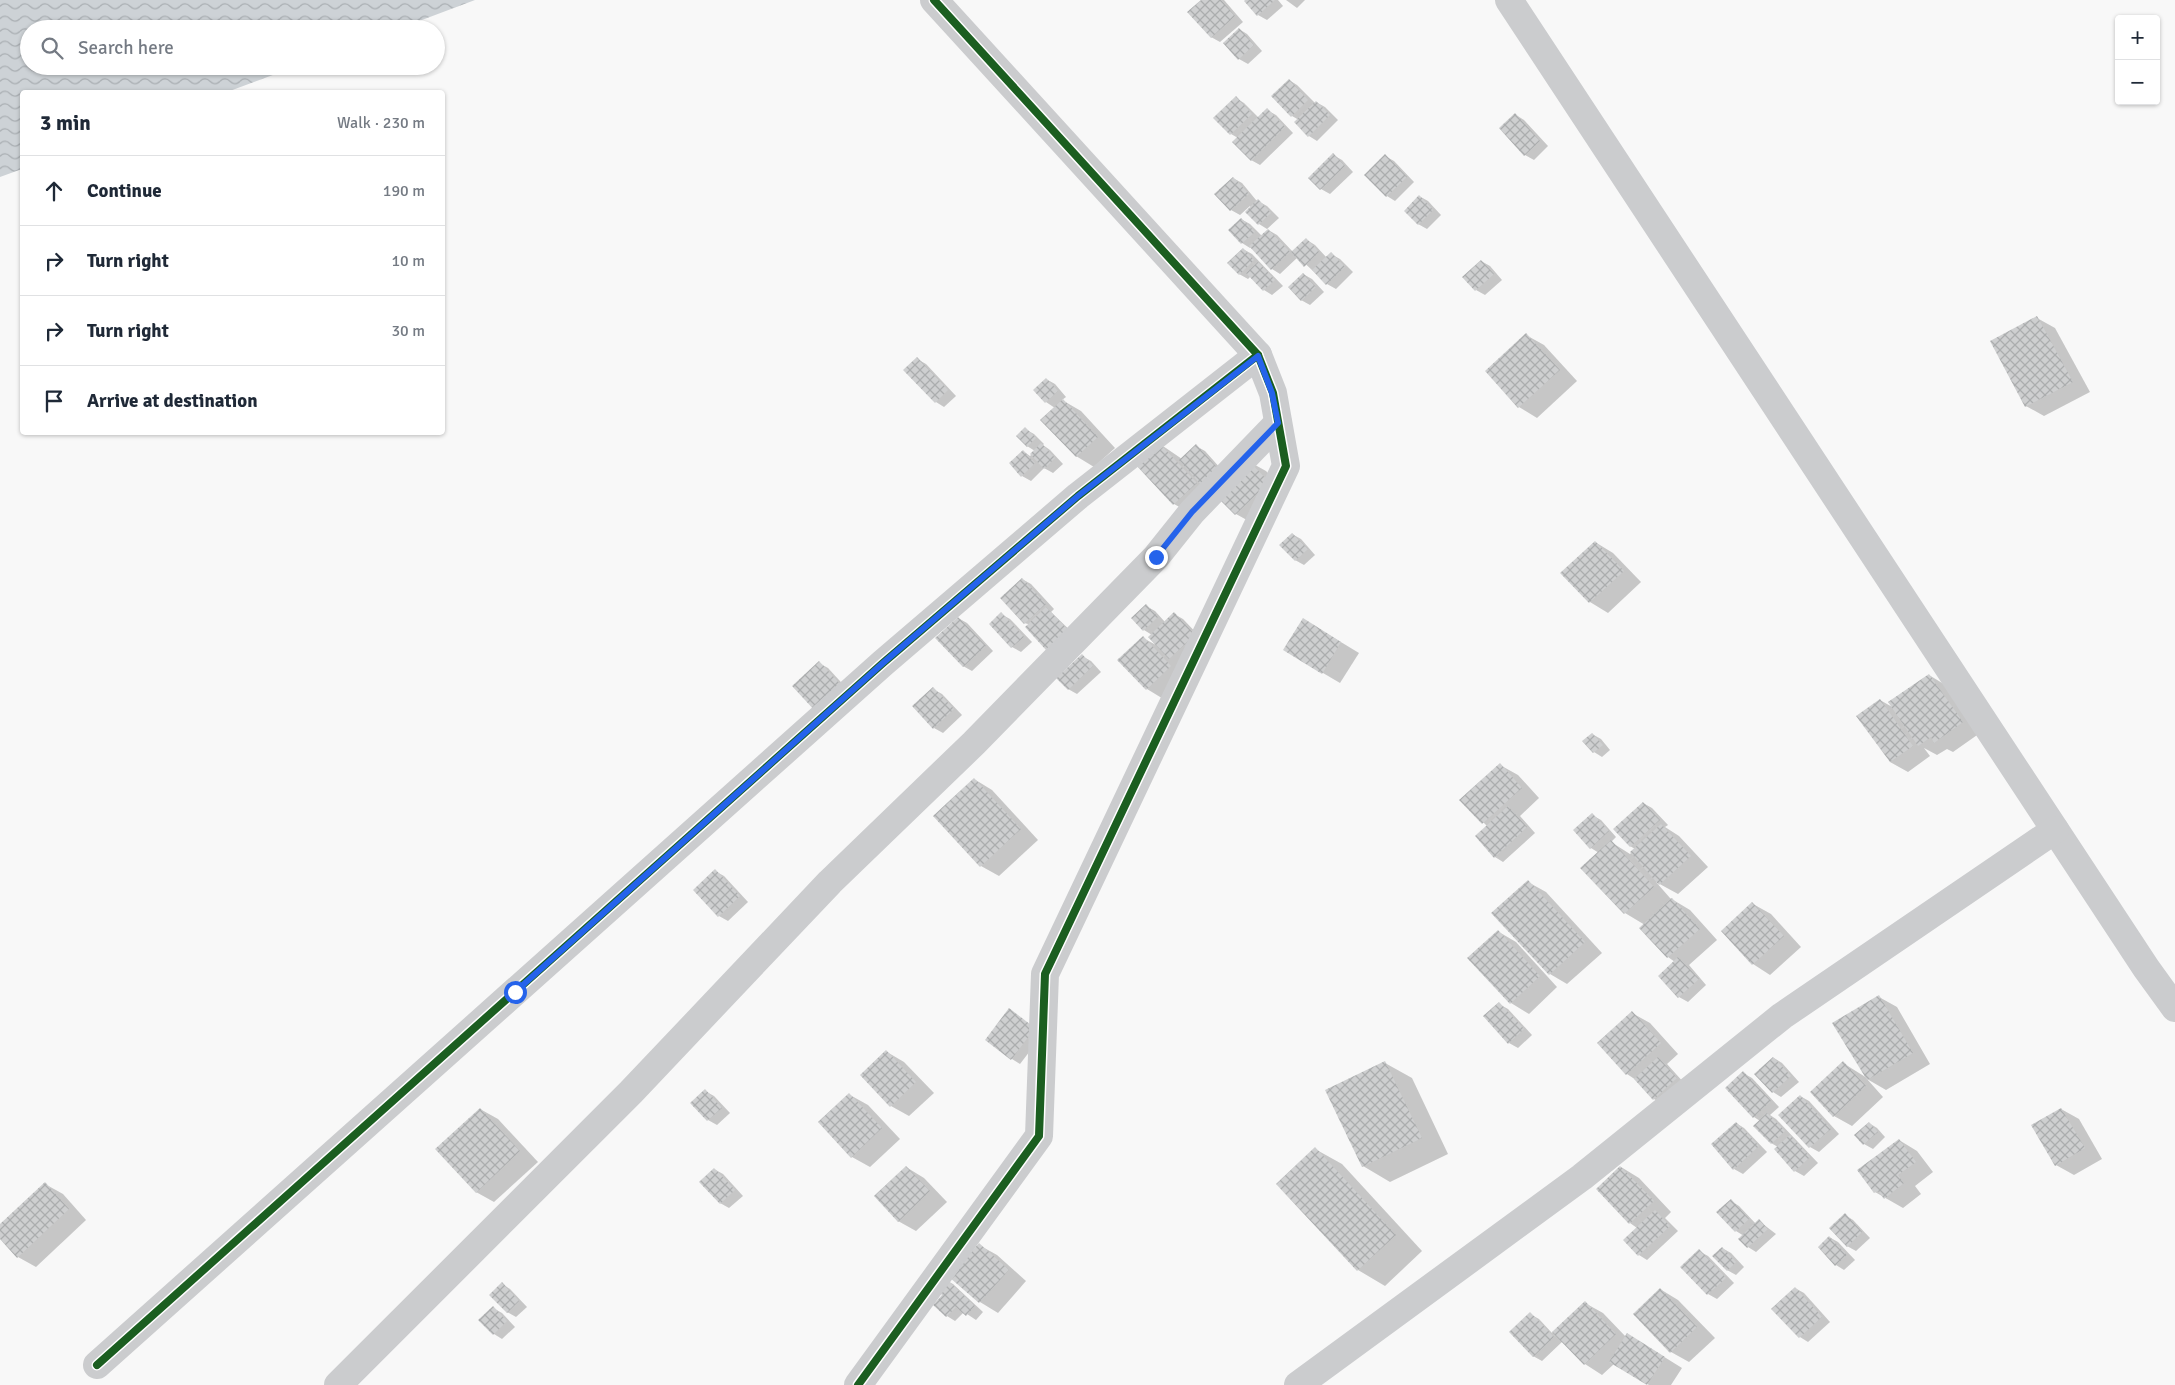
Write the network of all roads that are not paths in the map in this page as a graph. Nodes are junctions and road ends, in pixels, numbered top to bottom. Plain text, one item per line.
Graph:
1 (934, 0) edge
2 (1509, 0) edge
3 (1258, 356) junction
4 (1278, 423) junction
5 (2055, 830) junction
6 (2175, 1008) edge
7 (96, 1365) dead end
8 (338, 1385) edge
9 (858, 1385) edge
10 (1298, 1385) edge

1 - 3 street
2 - 5 street
3 - 4 street
3 - 7 street
4 - 8 street
4 - 9 street
5 - 6 street
5 - 10 street

